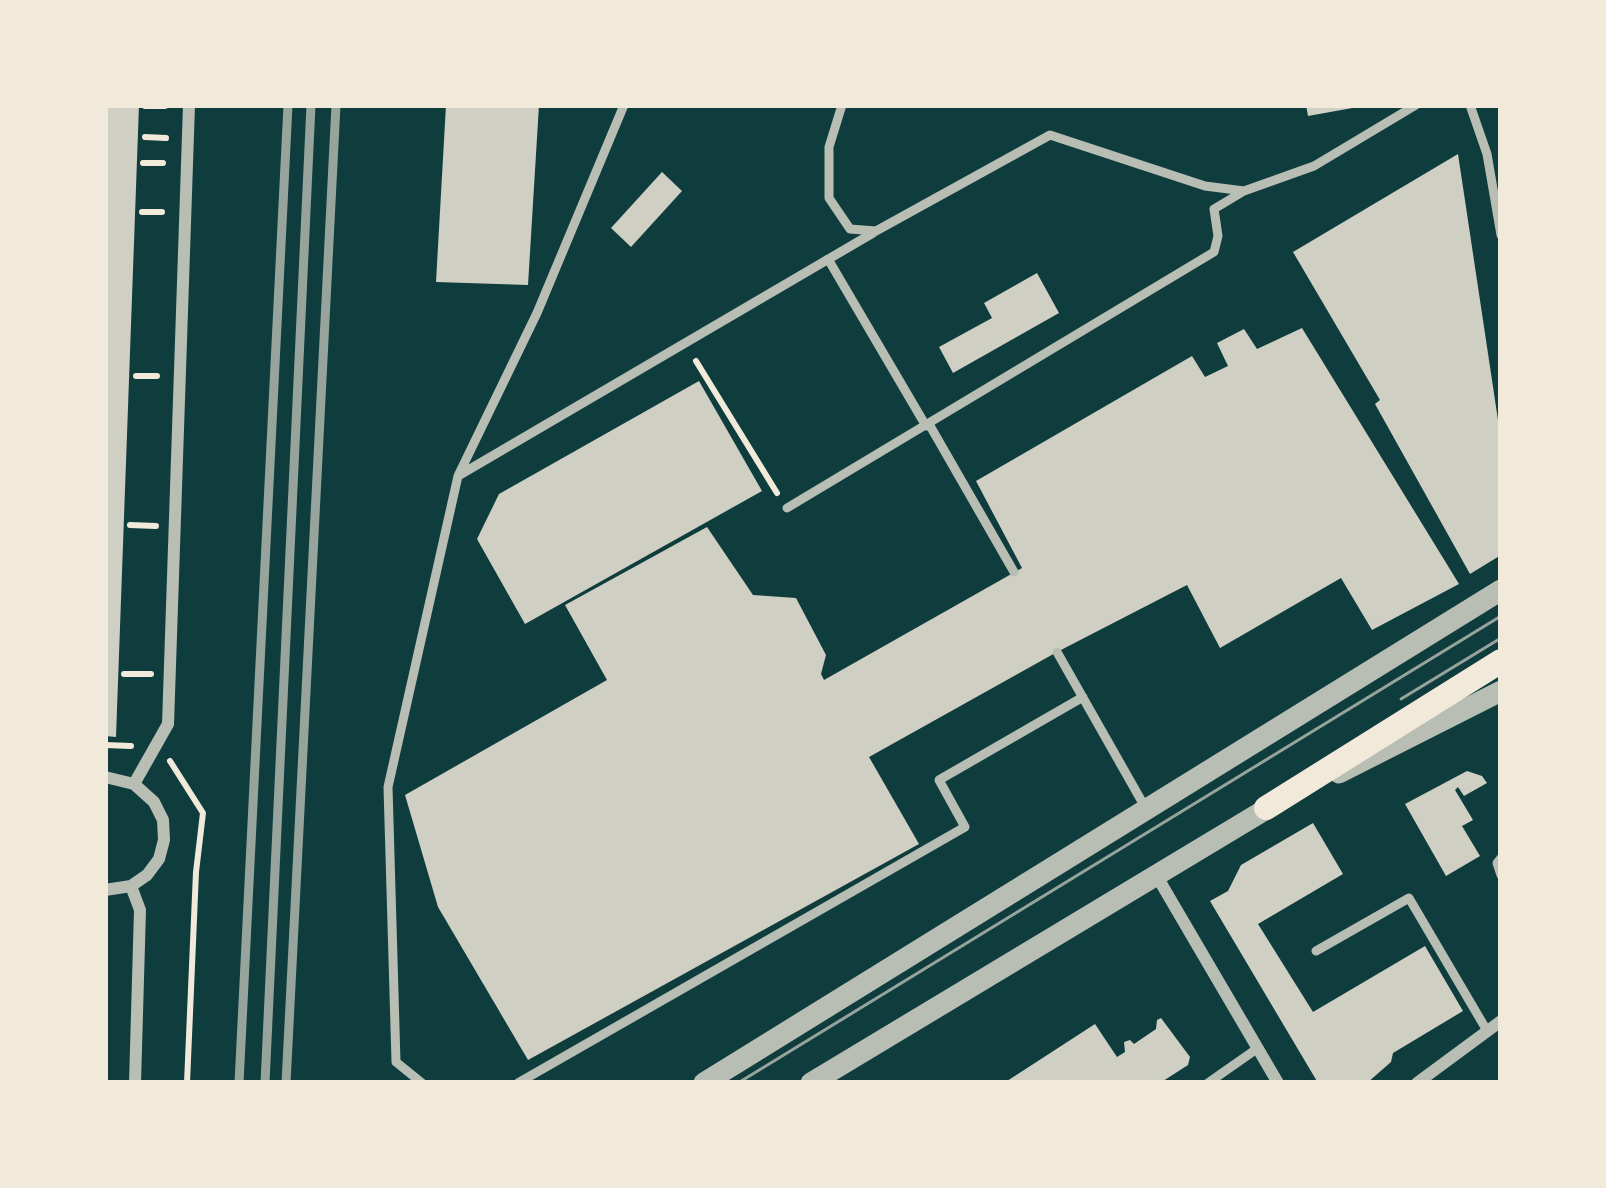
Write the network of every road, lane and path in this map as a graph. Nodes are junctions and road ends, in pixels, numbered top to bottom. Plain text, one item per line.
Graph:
1 (189, 105) edge
2 (624, 105) edge
3 (842, 105) edge
4 (1416, 105) edge
5 (1470, 105) edge
6 (1244, 191) junction
7 (876, 231) junction
8 (1501, 235) edge
9 (828, 259) junction
10 (685, 343) junction
11 (927, 425) junction
12 (458, 476) junction
13 (787, 508) joint
14 (1014, 572) dead end
15 (1501, 590) edge
16 (1057, 652) dead end
17 (1501, 661) edge
18 (1501, 691) edge
19 (1083, 697) junction
20 (155, 750) junction
21 (105, 777) edge
22 (134, 784) junction
23 (1266, 808) junction
24 (1148, 812) junction
25 (1501, 858) edge
26 (1155, 873) junction
27 (1501, 875) edge
28 (131, 886) junction
29 (105, 890) edge
30 (1316, 951) dead end
31 (1501, 1021) edge
32 (1486, 1029) junction
33 (1258, 1048) junction
34 (135, 1083) edge
35 (187, 1083) edge
36 (422, 1083) edge
37 (518, 1083) edge
38 (704, 1083) edge
39 (811, 1083) edge
40 (1208, 1083) edge
41 (1278, 1083) edge
42 (1417, 1083) edge

1 - 20 street
2 - 12 lane
3 - 7 lane
4 - 6 lane
5 - 8 lane
6 - 7 lane
6 - 11 lane
7 - 9 lane
9 - 10 lane
9 - 11 lane
10 - 12 lane
10 - 13 path
11 - 13 lane
11 - 14 lane
12 - 36 lane
15 - 24 street
16 - 19 lane
17 - 23 main road
18 - 23 street
19 - 24 lane
19 - 37 lane
20 - 22 street
20 - 35 path
21 - 22 street
22 - 28 street
23 - 26 street
24 - 38 street
25 - 27 lane
26 - 33 street
26 - 39 street
28 - 29 street
28 - 34 street
30 - 32 lane
31 - 32 street
32 - 42 street
33 - 40 lane
33 - 41 street

